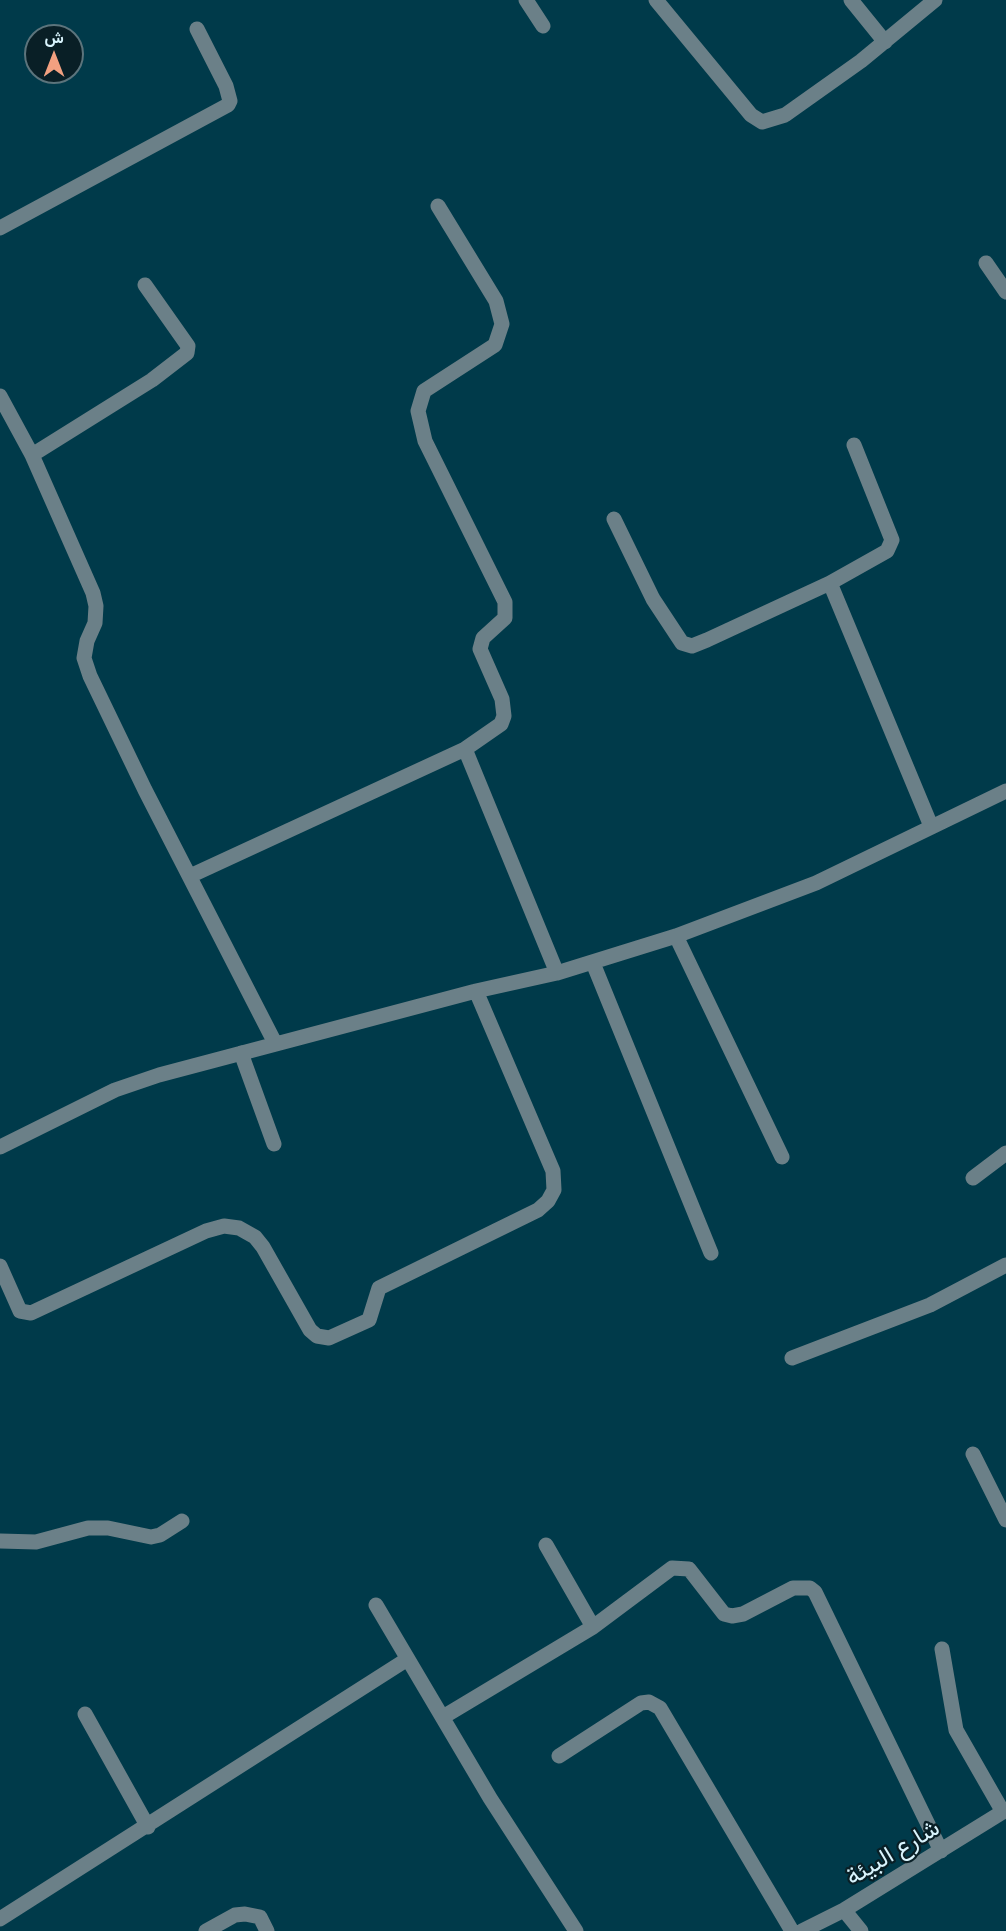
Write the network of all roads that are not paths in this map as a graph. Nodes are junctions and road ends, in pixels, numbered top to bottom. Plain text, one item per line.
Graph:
1 (525, 0) edge
2 (656, 0) edge
3 (851, 0) edge
4 (935, 0) edge
5 (543, 26) dead end
6 (197, 28) dead end
7 (885, 42) junction
8 (438, 206) dead end
9 (0, 228) edge
10 (986, 263) dead end
11 (145, 285) dead end
12 (1006, 292) edge
13 (0, 396) edge
14 (854, 445) dead end
15 (32, 455) junction
16 (614, 519) dead end
17 (830, 583) junction
18 (465, 749) junction
19 (1006, 791) edge
20 (931, 826) junction
21 (190, 876) junction
22 (676, 936) junction
23 (593, 963) junction
24 (557, 973) junction
25 (476, 991) junction
26 (275, 1043) junction
27 (240, 1053) junction
28 (274, 1144) dead end
29 (0, 1147) edge
30 (1006, 1153) edge
31 (782, 1157) dead end
32 (973, 1178) dead end
33 (711, 1253) dead end
34 (1006, 1265) edge
35 (0, 1266) edge
36 (792, 1358) dead end
37 (973, 1454) dead end
38 (1006, 1520) edge
39 (182, 1521) dead end
40 (0, 1541) edge
41 (546, 1545) dead end
42 (376, 1605) dead end
43 (593, 1627) junction
44 (942, 1649) dead end
45 (406, 1659) junction
46 (85, 1714) dead end
47 (443, 1717) junction
48 (559, 1756) dead end
49 (1004, 1811) edge
50 (148, 1827) junction
51 (941, 1851) junction
52 (844, 1910) junction
53 (0, 1919) edge
54 (206, 1931) edge
55 (267, 1931) edge
56 (576, 1931) edge
57 (792, 1931) edge
58 (802, 1931) edge
59 (861, 1931) edge

1 - 5 street
2 - 7 street
3 - 7 street
4 - 7 street
6 - 9 street
8 - 18 street
10 - 12 street
11 - 15 street
13 - 15 street
14 - 17 street
15 - 21 street
16 - 17 street
17 - 20 street
18 - 21 street
18 - 24 street
19 - 20 street
20 - 22 street
21 - 26 street
22 - 23 street
22 - 31 street
23 - 24 street
23 - 33 street
24 - 25 street
25 - 26 street
25 - 35 street
26 - 27 street
27 - 28 street
27 - 29 street
30 - 32 street
34 - 36 street
37 - 38 street
39 - 40 street
41 - 43 street
42 - 45 street
43 - 47 street
43 - 51 street
44 - 49 street
45 - 47 street
45 - 50 street
46 - 50 street
47 - 56 street
48 - 57 street
49 - 51 street, شارع البيئة
50 - 53 street
51 - 52 street, شارع البيئة
52 - 58 street, شارع البيئة
52 - 59 street
54 - 55 street

